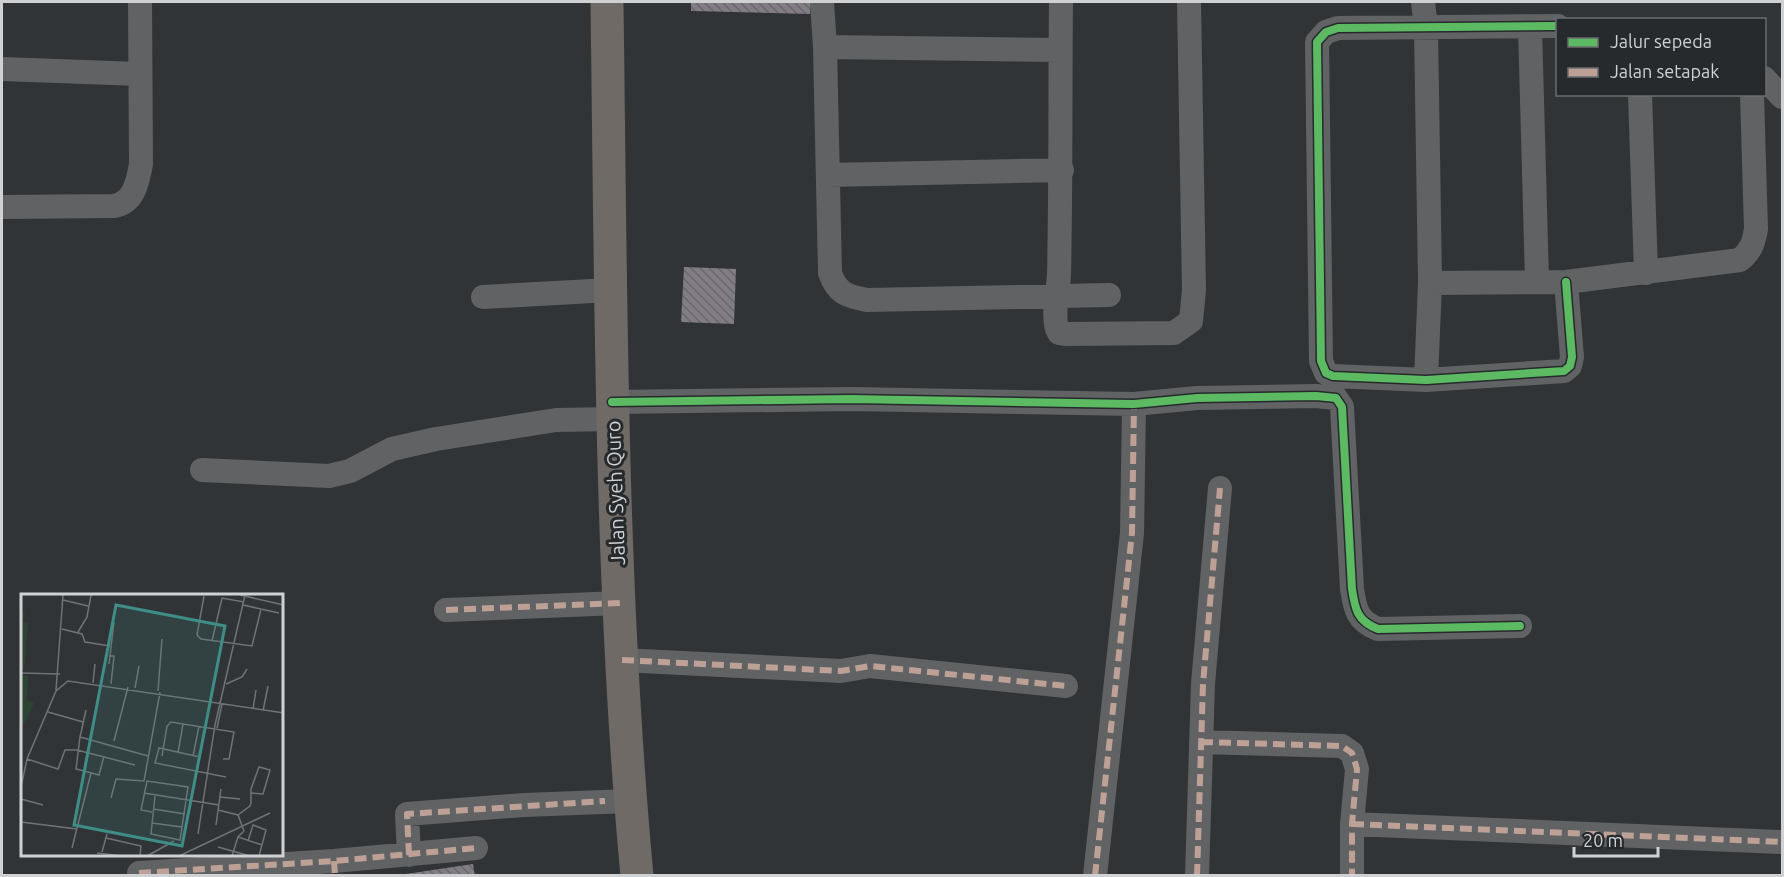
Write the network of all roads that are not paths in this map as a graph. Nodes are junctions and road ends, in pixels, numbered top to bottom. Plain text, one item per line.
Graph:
1 (140, 2) edge
2 (607, 2) edge
3 (822, 2) edge
4 (1061, 2) edge
5 (1189, 2) edge
6 (1423, 2) edge
7 (1556, 26) edge
8 (1426, 27) junction
9 (1530, 27) junction
10 (825, 47) junction
11 (1060, 50) junction
12 (2, 69) edge
13 (140, 74) junction
14 (1766, 80) edge
15 (1640, 96) edge
16 (1752, 96) edge
17 (1782, 97) edge
18 (1062, 170) junction
19 (828, 174) junction
20 (2, 207) edge
21 (1646, 273) junction
22 (1537, 281) junction
23 (1566, 282) junction
24 (1430, 283) junction
25 (610, 290) junction
26 (1058, 295) junction
27 (1109, 295) dead end
28 (483, 297) dead end
29 (1426, 380) junction
30 (1134, 404) junction
31 (612, 411) junction
32 (202, 470) dead end
33 (1220, 488) dead end
34 (620, 603) junction
35 (446, 610) dead end
36 (1520, 626) dead end
37 (622, 660) junction
38 (1066, 686) dead end
39 (1201, 742) junction
40 (630, 801) junction
41 (1352, 824) junction
42 (1782, 842) edge
43 (476, 848) dead end
44 (409, 855) junction
45 (334, 868) edge
46 (139, 873) dead end
47 (637, 876) edge
48 (1095, 876) edge
49 (1197, 876) edge
50 (1352, 876) edge

1 - 13 street
2 - 25 main road, Jalan Syeh Quro
3 - 10 street
4 - 11 street
5 - 26 street
6 - 8 street
7 - 9 street
8 - 9 street
8 - 24 street
8 - 29 street
9 - 22 street
10 - 11 street
10 - 19 street
11 - 18 street
12 - 13 street
13 - 20 street
14 - 17 street
15 - 21 street
16 - 21 street
18 - 19 street
18 - 26 street
19 - 26 street
21 - 23 street
22 - 23 street
22 - 24 street
23 - 29 street
24 - 29 street
25 - 28 street
25 - 31 main road, Jalan Syeh Quro
26 - 27 street
30 - 31 street
30 - 36 street
30 - 48 street
31 - 32 street
31 - 34 main road, Jalan Syeh Quro
33 - 39 street
34 - 35 street
34 - 37 main road, Jalan Syeh Quro
37 - 38 street
37 - 40 main road, Jalan Syeh Quro
39 - 41 street
39 - 49 street
40 - 44 street
40 - 47 main road, Jalan Syeh Quro
41 - 42 street
41 - 50 street
43 - 44 street
44 - 45 street
45 - 46 street

